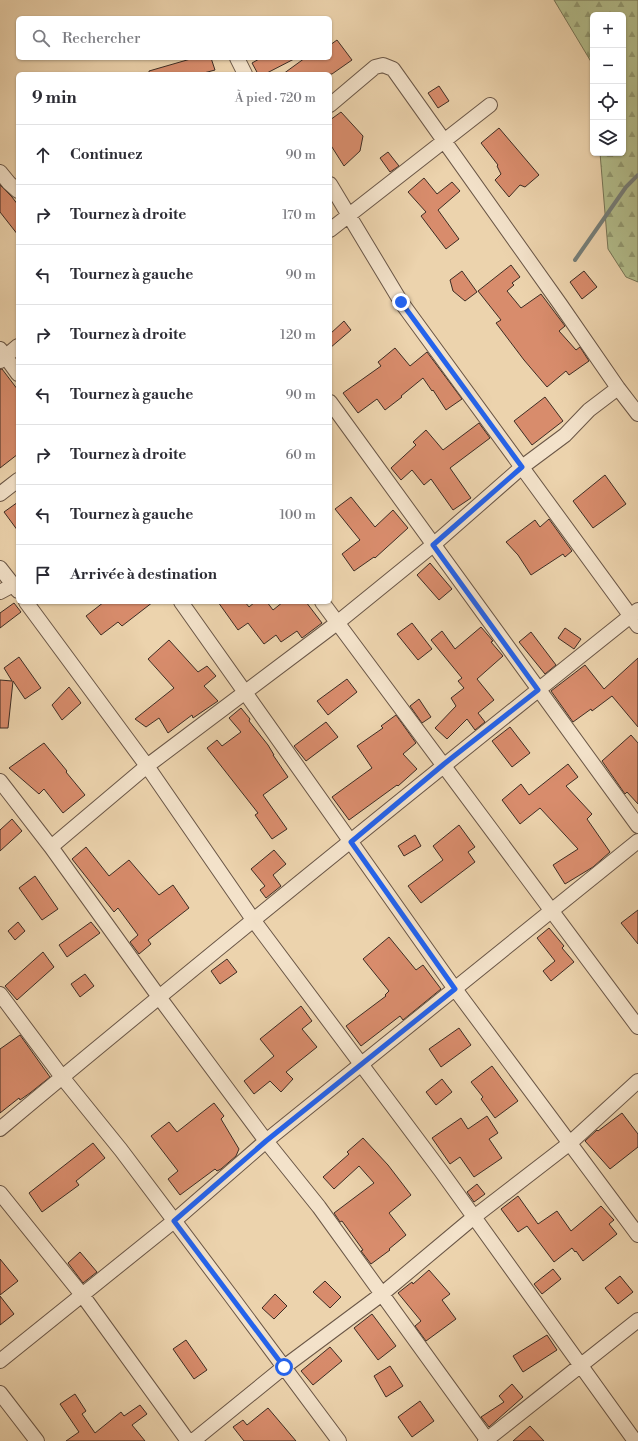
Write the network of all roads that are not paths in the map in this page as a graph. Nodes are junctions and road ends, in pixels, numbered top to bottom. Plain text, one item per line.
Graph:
1 (238, 60) edge
2 (244, 72) edge
3 (332, 103) edge
4 (490, 105) dead end
5 (444, 141) junction
6 (0, 172) edge
7 (332, 188) edge
8 (16, 189) edge
9 (348, 216) junction
10 (332, 228) edge
11 (16, 347) edge
12 (2, 356) edge
13 (16, 372) edge
14 (618, 388) junction
15 (332, 405) edge
16 (638, 414) edge
17 (522, 467) junction
18 (16, 482) edge
19 (0, 494) edge
20 (433, 545) junction
21 (0, 568) edge
22 (16, 588) edge
23 (0, 592) edge
24 (27, 604) edge
25 (182, 604) edge
26 (323, 604) edge
27 (636, 617) edge
28 (337, 623) junction
29 (538, 690) junction
30 (245, 692) junction
31 (444, 764) junction
32 (147, 766) junction
33 (0, 781) edge
34 (638, 826) edge
35 (638, 840) edge
36 (351, 842) junction
37 (51, 847) junction
38 (552, 910) junction
39 (254, 921) junction
40 (455, 989) junction
41 (0, 994) edge
42 (159, 997) junction
43 (638, 1027) edge
44 (362, 1065) junction
45 (62, 1077) junction
46 (638, 1081) edge
47 (0, 1129) edge
48 (266, 1141) junction
49 (570, 1144) junction
50 (0, 1193) edge
51 (474, 1217) junction
52 (174, 1221) junction
53 (638, 1235) edge
54 (382, 1294) junction
55 (83, 1296) junction
56 (638, 1320) edge
57 (0, 1361) edge
58 (581, 1366) junction
59 (284, 1367) junction
60 (0, 1393) edge
61 (487, 1440) edge
62 (37, 1441) edge
63 (188, 1441) edge
64 (193, 1441) edge
65 (339, 1441) edge
66 (636, 1441) edge

1 - 2 street
3 - 5 street
4 - 5 street
5 - 9 street
5 - 14 street
6 - 8 street
7 - 9 street
9 - 10 street
9 - 17 street
11 - 12 street
12 - 13 street
14 - 16 street
14 - 17 street
15 - 20 street
17 - 20 street
17 - 27 street
18 - 19 street
20 - 28 street
20 - 29 street
21 - 22 street
22 - 23 street
24 - 32 street
25 - 30 street
26 - 28 street
27 - 29 street
28 - 30 street
28 - 31 street
29 - 31 street
29 - 34 street
30 - 32 street
30 - 36 street
31 - 36 street
31 - 38 street
32 - 37 street
32 - 39 street
33 - 37 street
35 - 38 street
36 - 39 street
36 - 40 street
37 - 42 street
38 - 40 street
38 - 43 street
39 - 42 street
39 - 44 street
40 - 44 street
40 - 49 street
41 - 45 street
42 - 45 street
42 - 48 street
44 - 48 street
44 - 51 street
45 - 47 street
45 - 52 street
46 - 49 street
48 - 52 street
48 - 54 street
49 - 51 street
49 - 53 street
50 - 55 street
51 - 54 street
51 - 58 street
52 - 55 street
52 - 59 street
54 - 59 street
54 - 61 street
55 - 57 street
55 - 63 street
56 - 58 street
58 - 61 street
58 - 66 street
59 - 64 street
59 - 65 street
60 - 62 street

